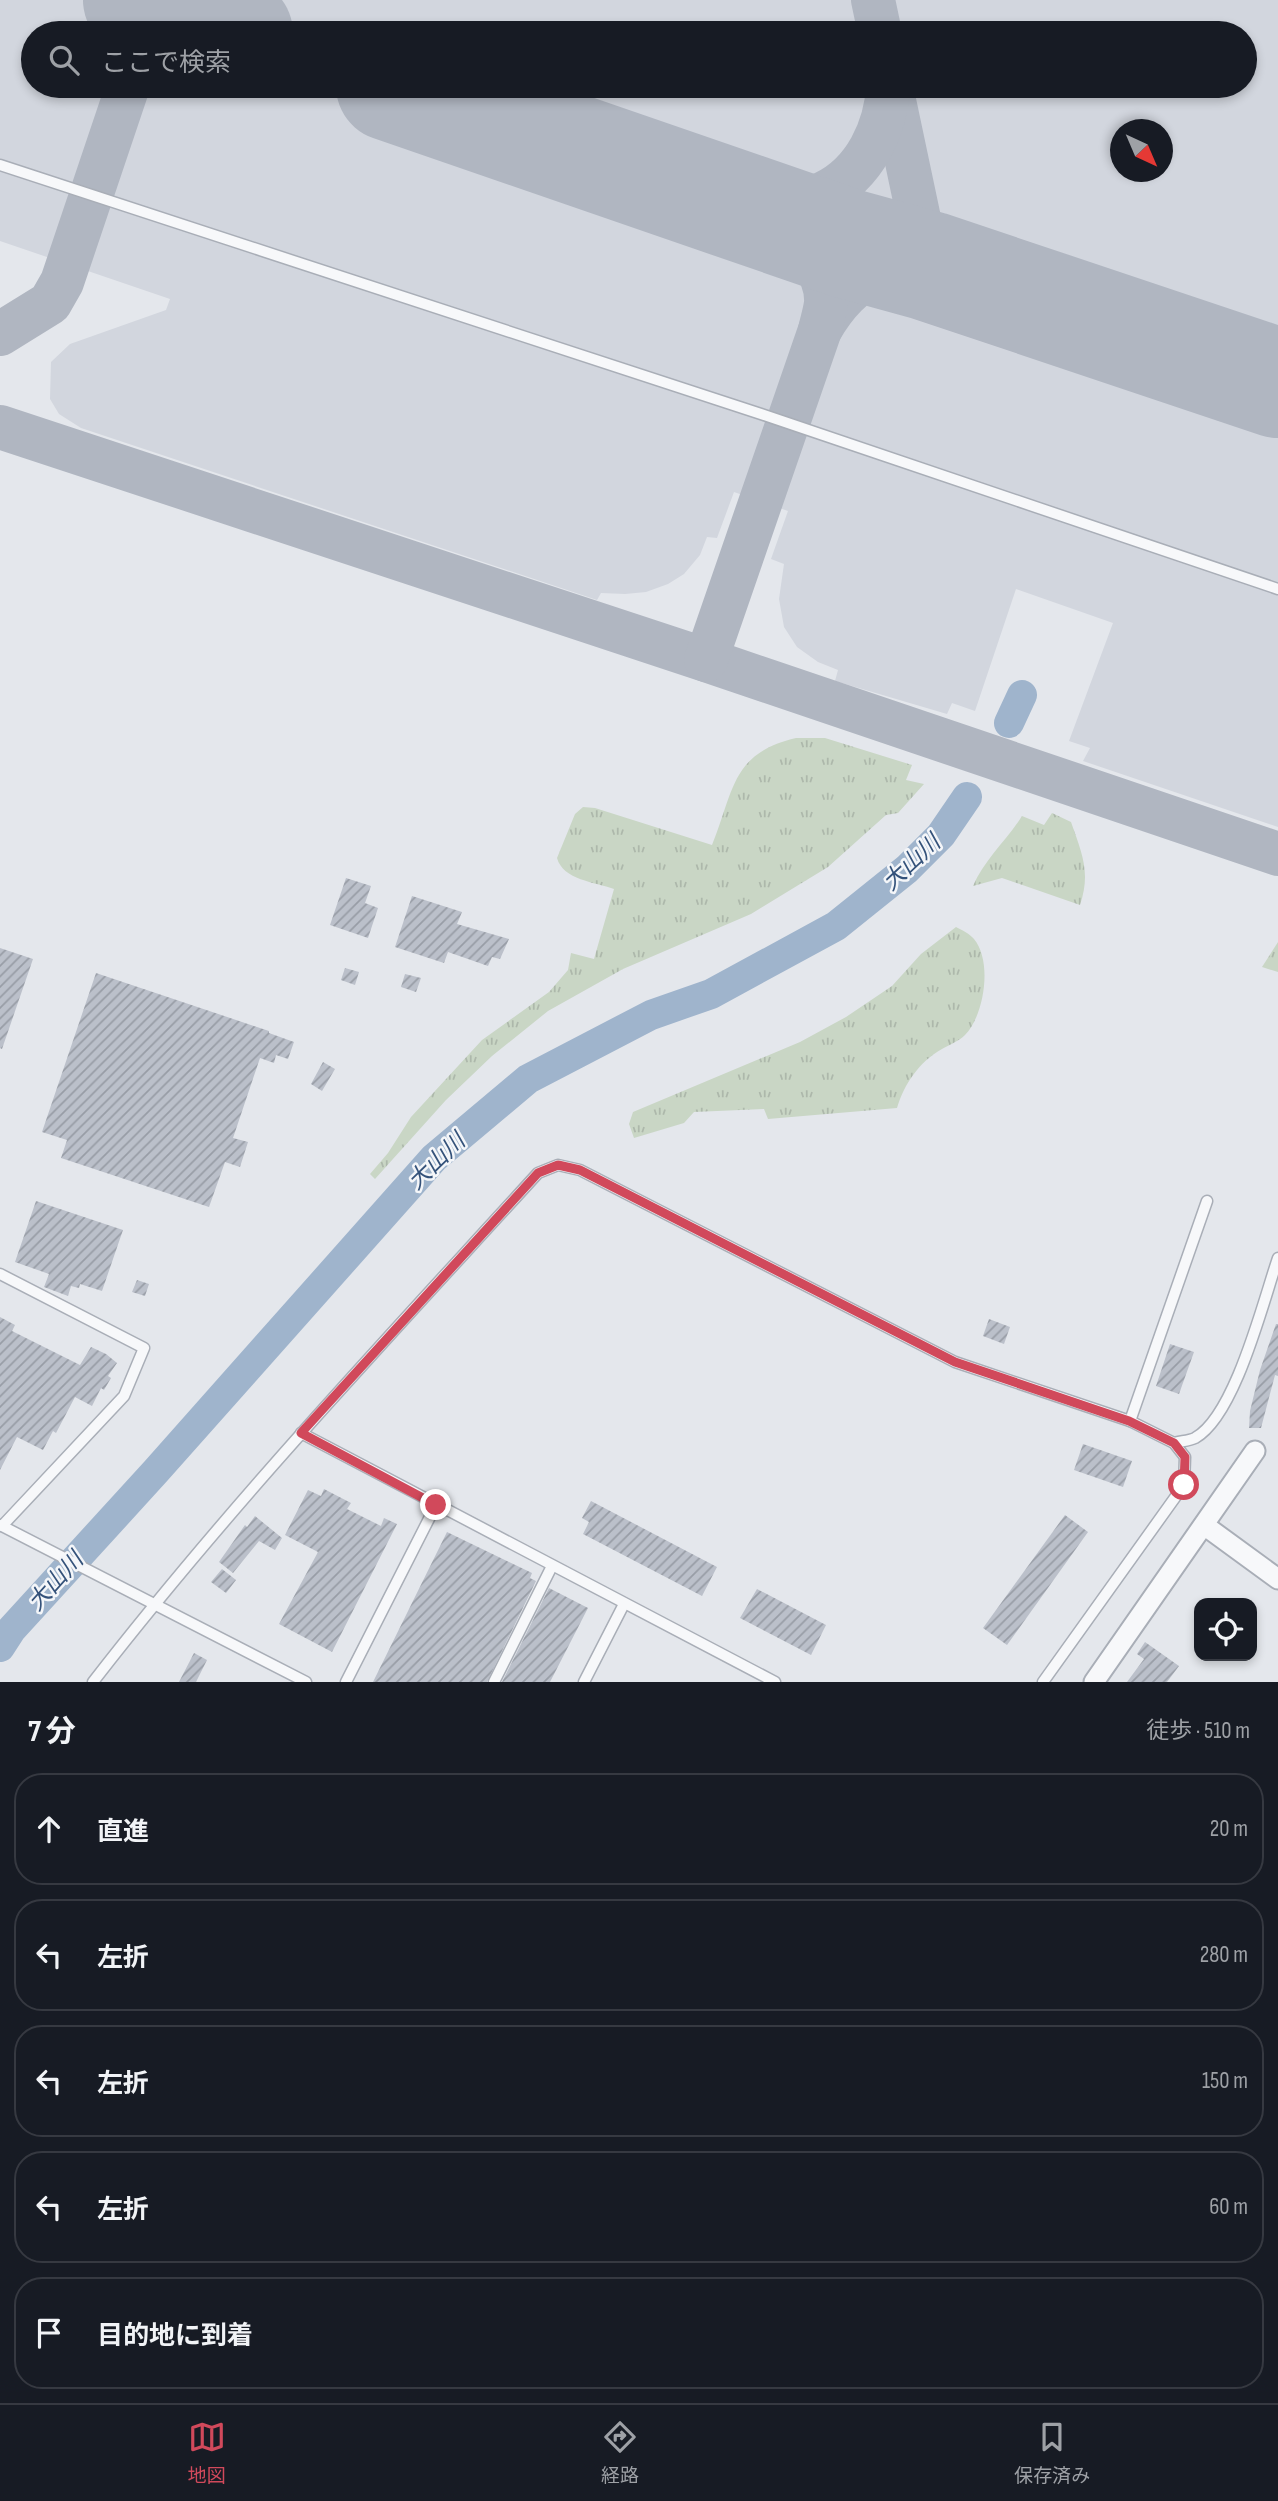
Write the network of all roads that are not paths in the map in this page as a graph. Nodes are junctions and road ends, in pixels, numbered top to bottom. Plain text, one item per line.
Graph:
1 (0, 165) edge
2 (1278, 589) edge
3 (1207, 1201) dead end
4 (1278, 1258) edge
5 (0, 1274) edge
6 (1129, 1421) junction
7 (301, 1433) junction
8 (1174, 1443) junction
9 (1255, 1451) dead end
10 (436, 1505) junction
11 (1204, 1525) junction
12 (1, 1526) edge
13 (552, 1566) junction
14 (1278, 1578) edge
15 (153, 1604) junction
16 (624, 1604) junction
17 (284, 1671) junction
18 (93, 1682) edge
19 (279, 1682) edge
20 (306, 1682) edge
21 (346, 1682) edge
22 (494, 1682) edge
23 (583, 1682) edge
24 (775, 1682) edge
25 (1043, 1682) edge
26 (1094, 1682) edge

1 - 2 lane
3 - 6 lane
4 - 8 lane
5 - 12 lane
6 - 7 lane
6 - 8 lane
7 - 10 lane
7 - 15 lane
8 - 25 lane
9 - 11 street
10 - 13 lane
10 - 21 lane
11 - 14 street
11 - 26 street
12 - 15 lane
13 - 16 lane
13 - 22 lane
15 - 17 lane
15 - 18 lane
16 - 23 lane
16 - 24 lane
17 - 19 lane
17 - 20 lane

